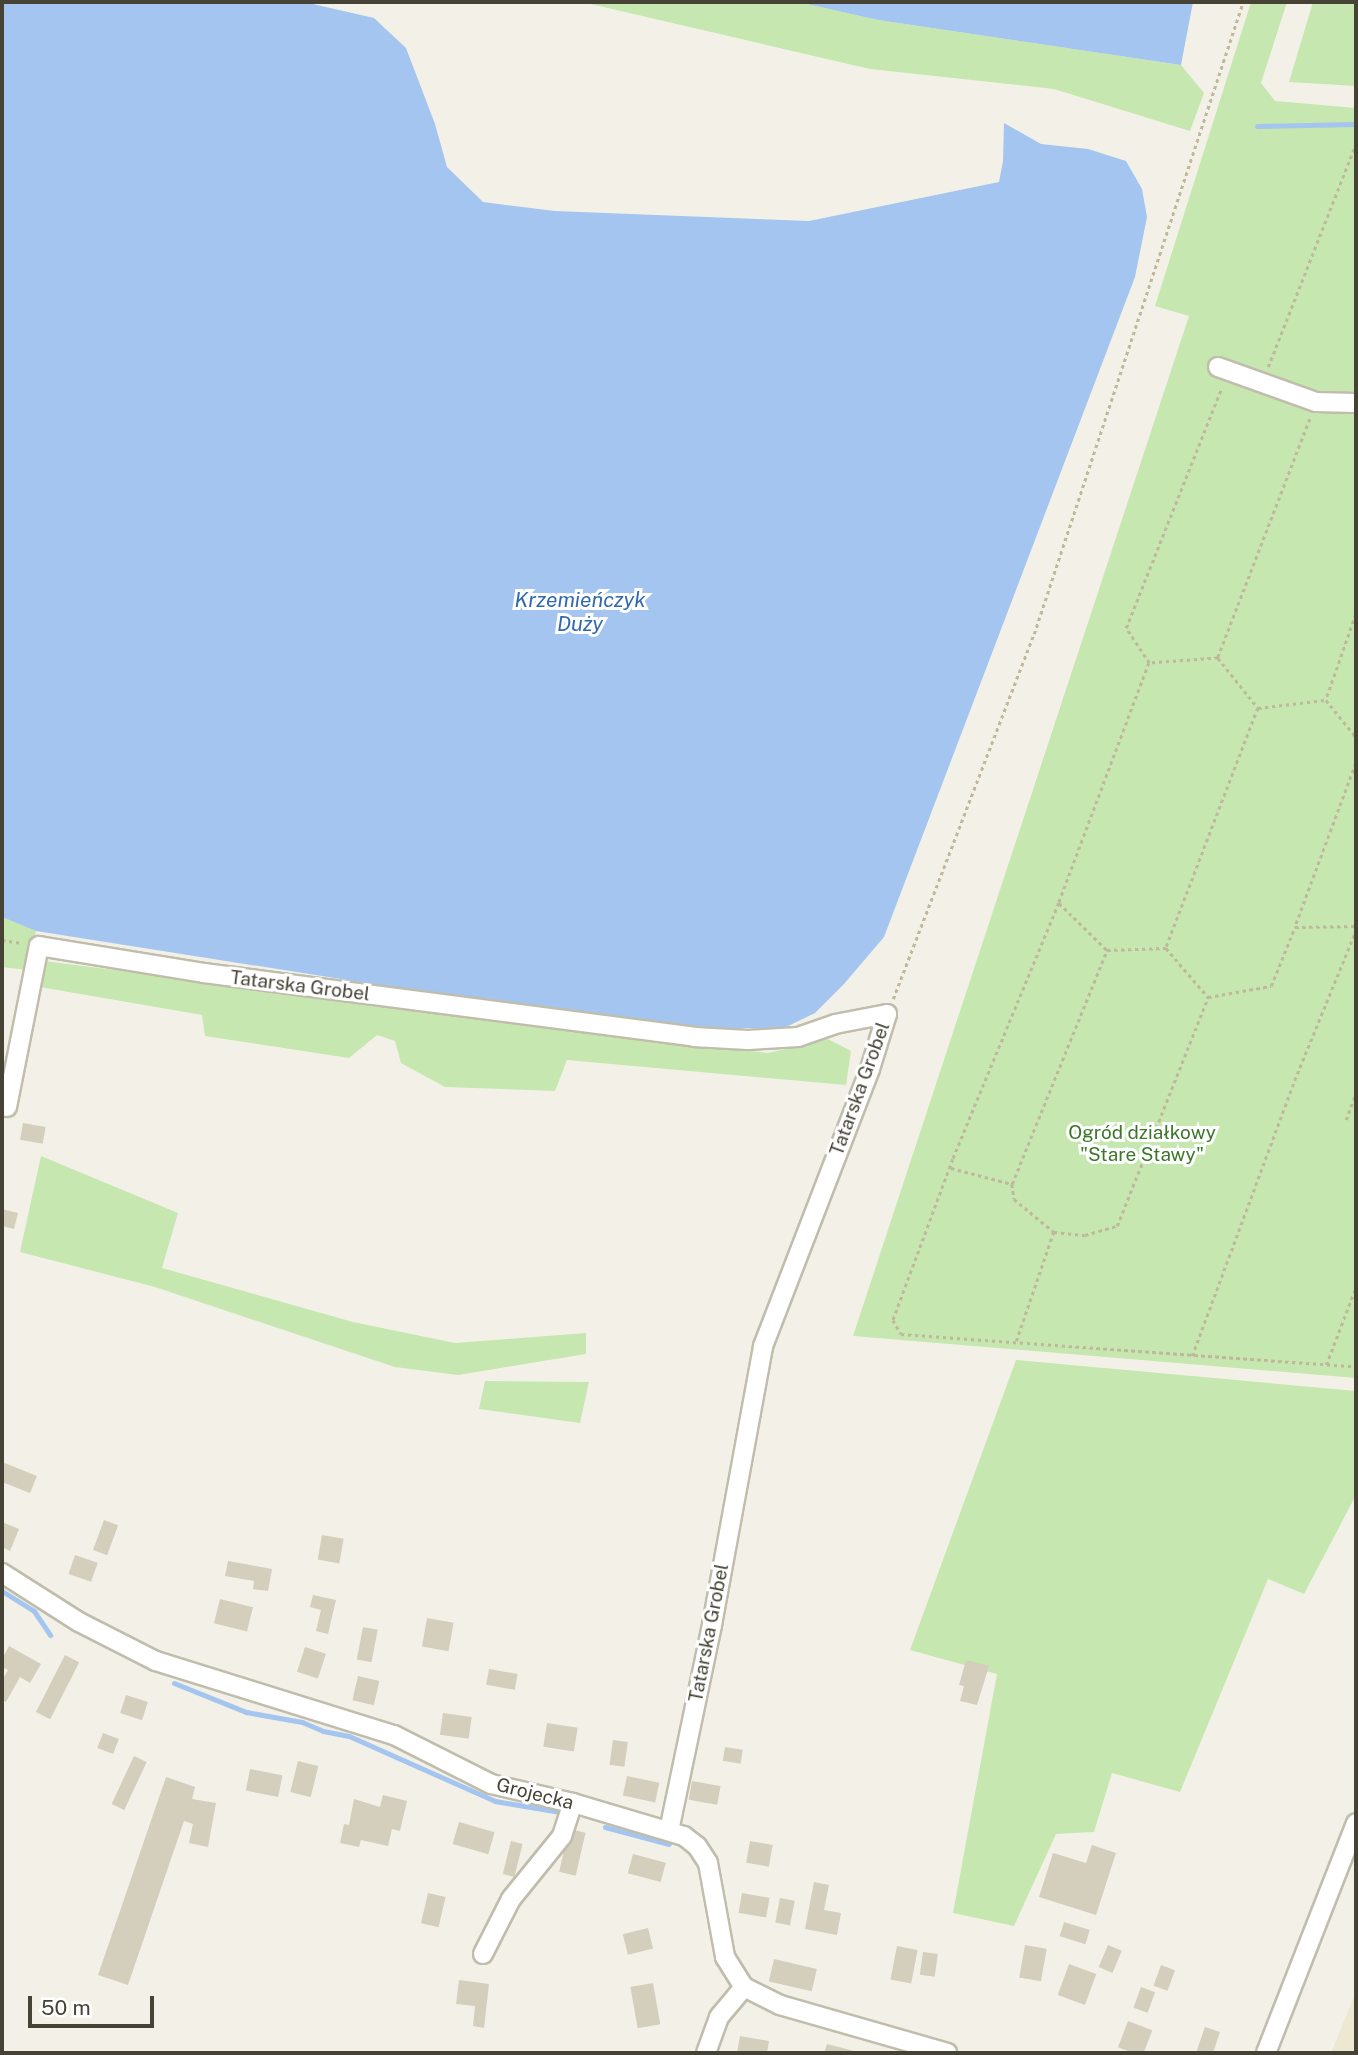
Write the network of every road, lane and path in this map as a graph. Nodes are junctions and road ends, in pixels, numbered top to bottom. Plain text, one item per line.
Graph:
1 (1243, 2) edge
2 (1356, 144) edge
3 (1223, 369) joint
4 (1262, 383) junction
5 (1316, 402) junction
6 (1356, 403) edge
7 (1356, 614) edge
8 (1218, 658) junction
9 (1149, 663) junction
10 (1326, 700) junction
11 (1258, 708) junction
12 (1356, 737) edge
13 (1356, 763) edge
14 (1059, 903) junction
15 (1295, 927) junction
16 (1356, 928) edge
17 (2, 940) edge
18 (39, 946) junction
19 (1166, 948) junction
20 (1107, 950) junction
21 (1208, 997) junction
22 (887, 1014) junction
23 (1356, 1093) edge
24 (7, 1107) dead end
25 (1346, 1120) dead end
26 (950, 1167) junction
27 (1012, 1184) junction
28 (1054, 1232) junction
29 (1356, 1287) edge
30 (1016, 1343) junction
31 (1192, 1356) junction
32 (1326, 1365) junction
33 (1356, 1367) edge
34 (2, 1573) edge
35 (573, 1803) junction
36 (1356, 1823) edge
37 (669, 1830) junction
38 (482, 1954) dead end
39 (744, 1987) junction
40 (706, 2053) edge
41 (947, 2053) edge
42 (1266, 2053) edge

1 - 22 path
2 - 4 path
3 - 4 street
3 - 9 path
4 - 5 street
5 - 6 street
5 - 8 path
7 - 10 path
8 - 9 path
8 - 11 path
9 - 14 path
10 - 11 path
10 - 12 path
11 - 19 path
13 - 15 path
14 - 20 path
14 - 26 path
15 - 16 path
15 - 21 path
16 - 31 path
17 - 18 path
18 - 22 street, Tatarska Grobel
18 - 24 street
19 - 20 path
19 - 21 path
20 - 27 path
21 - 28 path
22 - 37 street, Tatarska Grobel
23 - 25 path
26 - 27 path
26 - 30 path
27 - 28 path
28 - 30 path
29 - 32 path
30 - 31 path
31 - 32 path
32 - 33 path
34 - 35 street, Grojecka
35 - 37 street, Grojecka
35 - 38 street
36 - 42 street
37 - 39 street, Grojecka
39 - 40 street
39 - 41 street

